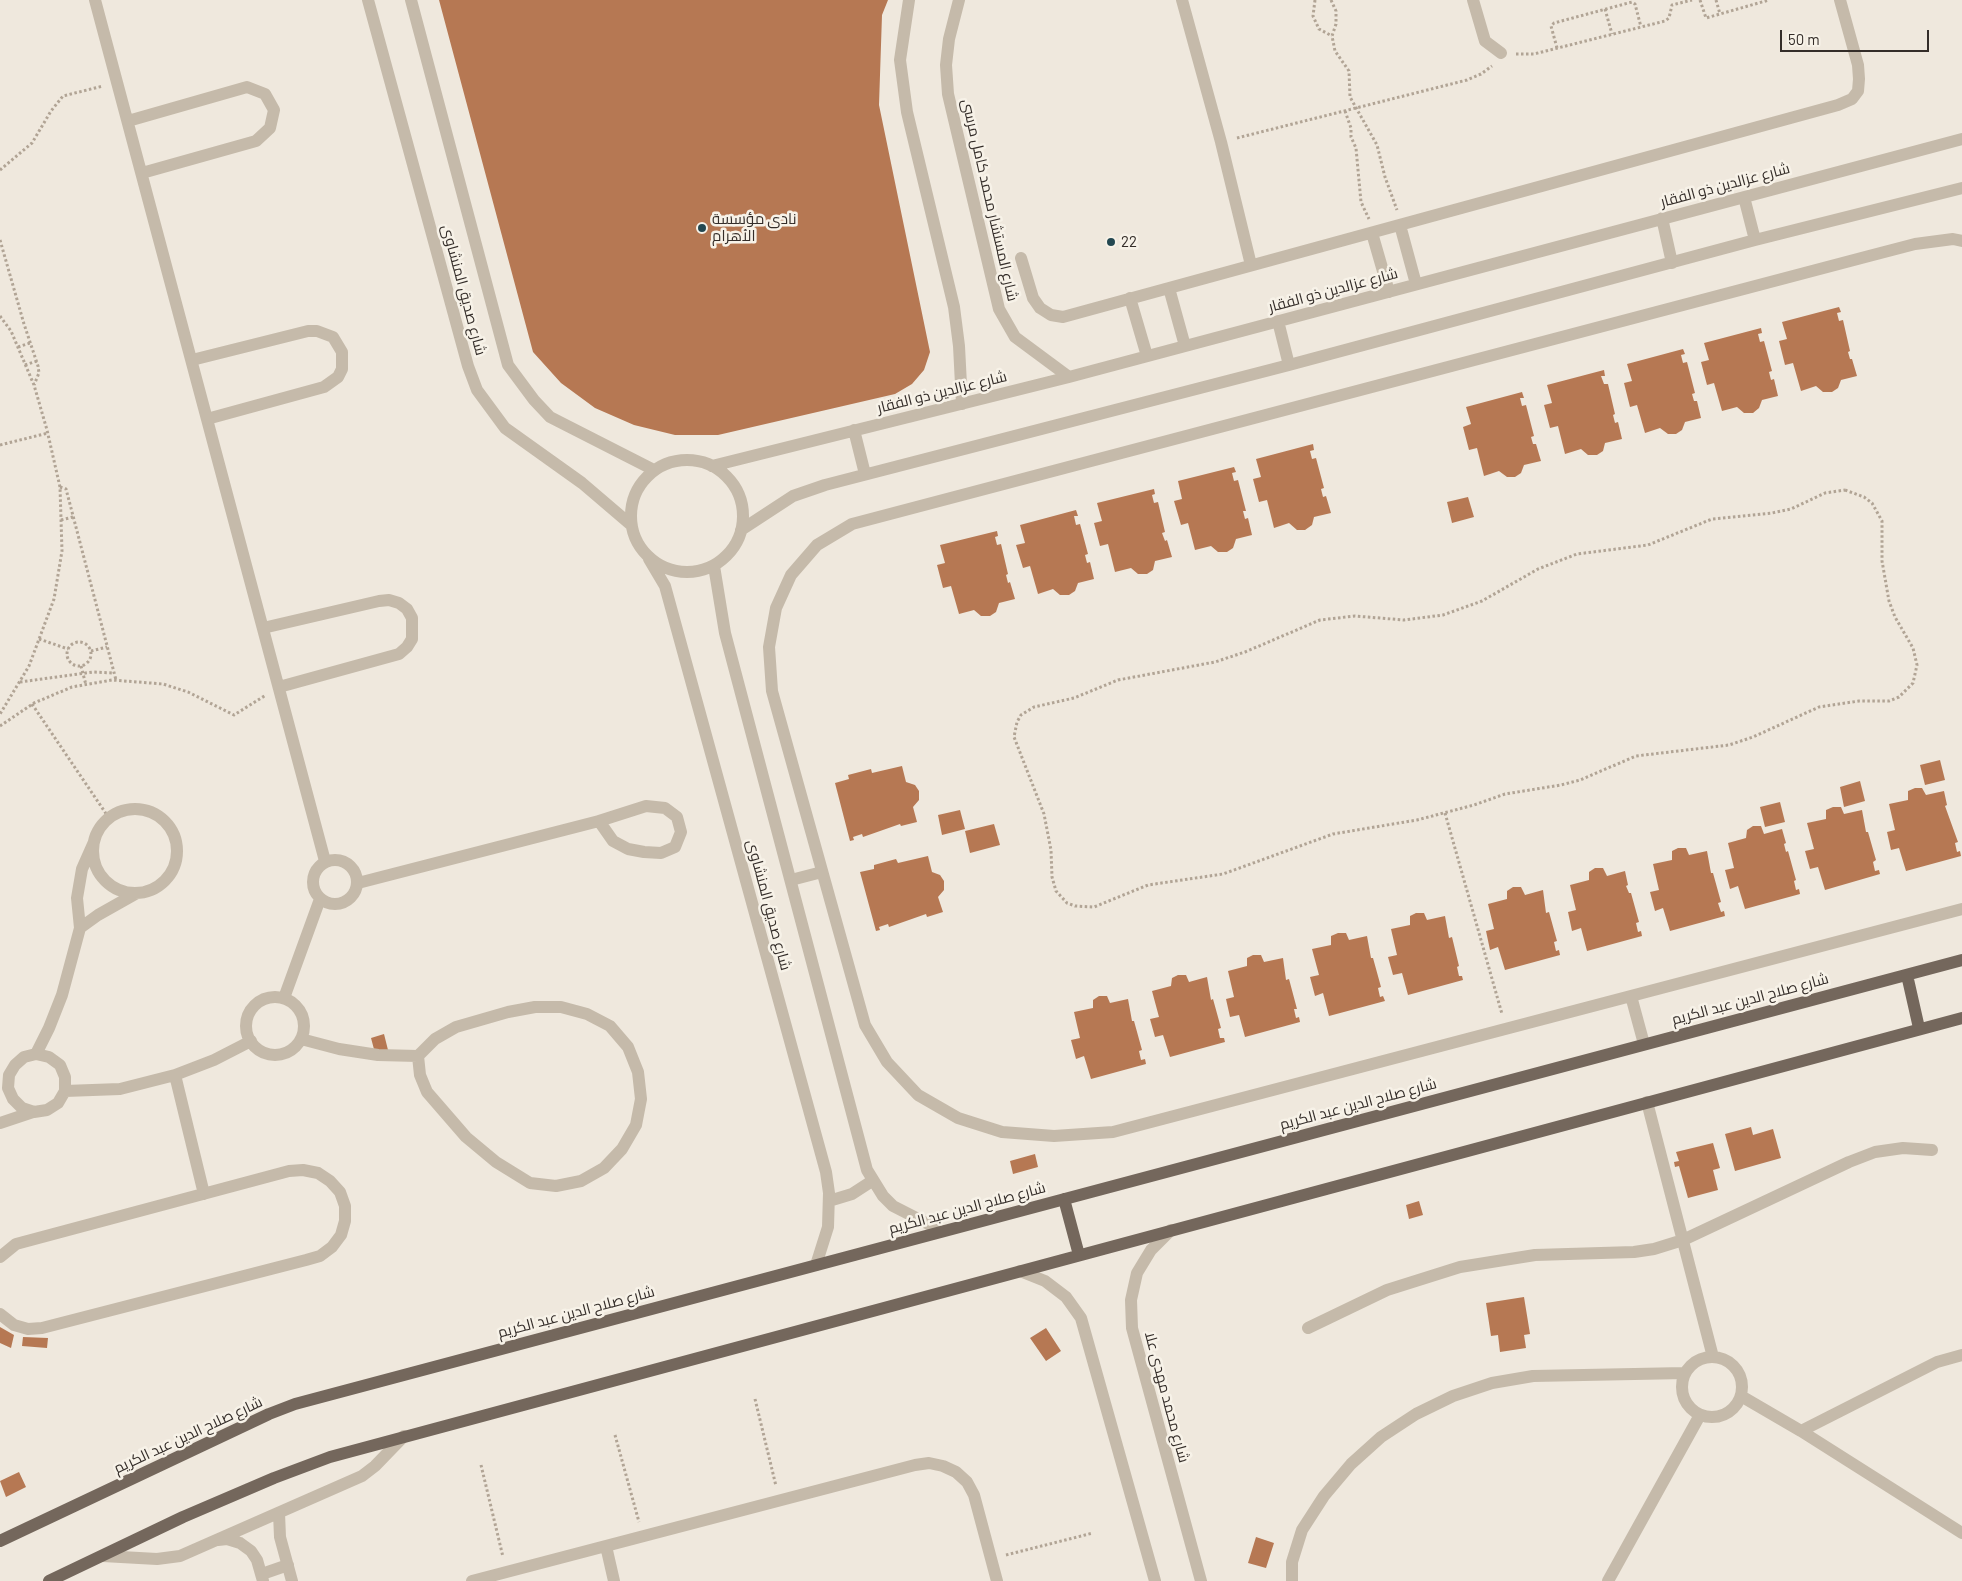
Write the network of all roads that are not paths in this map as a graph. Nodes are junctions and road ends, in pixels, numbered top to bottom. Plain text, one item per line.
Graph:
1 (95, 0) edge
2 (368, 0) edge
3 (411, 0) edge
4 (909, 0) edge
5 (959, 0) edge
6 (1182, 0) edge
7 (1474, 0) edge
8 (1840, 0) edge
9 (1501, 53) road end
10 (128, 120) junction
11 (1962, 139) edge
12 (142, 173) junction
13 (1962, 188) edge
14 (1744, 197) junction
15 (1662, 218) junction
16 (1398, 221) junction
17 (1373, 229) junction
18 (1755, 240) junction
19 (1962, 241) edge
20 (1021, 258) dead end
21 (1672, 263) junction
22 (1251, 265) junction
23 (1416, 284) junction
24 (1169, 288) junction
25 (1389, 292) junction
26 (1130, 298) junction
27 (1278, 321) junction
28 (1185, 346) junction
29 (1147, 356) junction
30 (192, 360) junction
31 (1289, 365) junction
32 (1069, 377) junction
33 (962, 404) junction
34 (207, 418) junction
35 (854, 430) junction
36 (712, 466) junction
37 (654, 470) junction
38 (866, 474) junction
39 (630, 524) junction
40 (741, 530) junction
41 (649, 559) junction
42 (714, 566) junction
43 (263, 628) junction
44 (279, 687) junction
45 (598, 821) junction
46 (94, 842) junction
47 (325, 861) junction
48 (822, 872) junction
49 (791, 880) junction
50 (358, 883) junction
51 (137, 894) junction
52 (320, 899) junction
53 (1962, 909) edge
54 (80, 928) junction
55 (1962, 960) edge
56 (1907, 975) junction
57 (1631, 996) junction
58 (284, 998) junction
59 (1962, 1018) edge
60 (1919, 1028) junction
61 (301, 1039) junction
62 (250, 1041) junction
63 (1644, 1044) junction
64 (36, 1054) junction
65 (418, 1056) junction
66 (15, 1065) junction
67 (175, 1075) junction
68 (0, 1081) edge
69 (65, 1091) junction
70 (1647, 1102) junction
71 (34, 1112) junction
72 (0, 1122) edge
73 (1932, 1150) dead end
74 (872, 1181) junction
75 (204, 1194) junction
76 (1064, 1199) junction
77 (829, 1201) junction
78 (1171, 1230) junction
79 (942, 1231) junction
80 (1683, 1240) junction
81 (1079, 1255) junction
82 (0, 1257) edge
83 (816, 1265) junction
84 (1020, 1271) junction
85 (0, 1314) edge
86 (1308, 1328) dead end
87 (1962, 1355) edge
88 (1713, 1357) junction
89 (1685, 1373) junction
90 (1741, 1396) junction
91 (1700, 1415) junction
92 (1801, 1431) junction
93 (404, 1436) junction
94 (279, 1512) junction
95 (1962, 1533) edge
96 (0, 1541) edge
97 (214, 1541) junction
98 (606, 1546) junction
99 (103, 1556) junction
100 (288, 1566) junction
101 (262, 1578) edge
102 (49, 1581) edge
103 (292, 1581) edge
104 (472, 1581) edge
105 (614, 1581) edge
106 (997, 1581) edge
107 (1155, 1581) edge
108 (1201, 1581) edge
109 (1292, 1581) edge
110 (1608, 1581) edge

1 - 10 street
2 - 39 street, شارع صديق المنشاوى
3 - 37 street, شارع صديق المنشاوى
4 - 33 street
5 - 32 street, شارع المستشار محمد كامل مرسى
6 - 22 street
7 - 9 street
8 - 16 street
10 - 12 street
10 - 12 street
11 - 14 street, شارع عزالدين ذو الفقار
12 - 30 street
13 - 18 street
14 - 15 street, شارع عزالدين ذو الفقار
14 - 18 street
15 - 21 street
15 - 23 street, شارع عزالدين ذو الفقار
16 - 17 street
16 - 23 street
17 - 22 street
17 - 25 street
18 - 21 street
19 - 48 street
20 - 26 street
21 - 31 street
22 - 24 street
23 - 25 street, شارع عزالدين ذو الفقار
24 - 26 street
24 - 28 street
25 - 27 street, شارع عزالدين ذو الفقار
26 - 29 street
27 - 28 street, شارع عزالدين ذو الفقار
27 - 31 street
28 - 29 street, شارع عزالدين ذو الفقار
29 - 32 street, شارع عزالدين ذو الفقار
30 - 34 street
30 - 34 street
31 - 38 street
32 - 33 street, شارع عزالدين ذو الفقار
33 - 35 street, شارع عزالدين ذو الفقار
34 - 43 street
35 - 36 street, شارع عزالدين ذو الفقار
35 - 38 street
36 - 37 street
36 - 40 street
37 - 39 street
38 - 40 street
39 - 41 street
40 - 42 street
41 - 42 street
41 - 77 street, شارع صديق المنشاوى
42 - 49 street, شارع صديق المنشاوى
43 - 44 street
43 - 44 street
44 - 47 street
45 - 45 street
45 - 50 street
46 - 51 street
46 - 51 street
46 - 54 street
47 - 50 street
47 - 52 street
48 - 49 street
48 - 57 street
49 - 74 street, شارع صديق المنشاوى
50 - 52 street
51 - 54 street
52 - 58 street
53 - 57 street
54 - 64 street
55 - 56 main road, شارع صلاح الدين عبد الكريم
56 - 60 main road
56 - 63 main road, شارع صلاح الدين عبد الكريم
57 - 63 street
58 - 61 street
58 - 62 street
59 - 60 main road
60 - 70 main road
61 - 62 street
61 - 65 street
62 - 67 street
63 - 76 main road, شارع صلاح الدين عبد الكريم
64 - 66 street
64 - 69 street
65 - 65 street
66 - 68 street
66 - 71 street
67 - 69 street
67 - 75 street
69 - 71 street
70 - 78 main road
70 - 80 street
71 - 72 street
73 - 80 street
74 - 77 street
74 - 79 street, شارع صديق المنشاوى
75 - 82 street
75 - 85 street
76 - 79 main road, شارع صلاح الدين عبد الكريم
76 - 81 main road
77 - 83 street, شارع صديق المنشاوى
78 - 81 main road
78 - 108 street, شارع محمد مهدى علا
79 - 83 main road, شارع صلاح الدين عبد الكريم
80 - 86 street
80 - 88 street
81 - 84 main road
83 - 96 main road, شارع صلاح الدين عبد الكريم
84 - 93 main road
84 - 107 street
87 - 92 street
88 - 89 street
88 - 90 street
89 - 91 street
89 - 109 street
90 - 91 street
90 - 92 street
91 - 110 street
92 - 95 street
93 - 94 street
93 - 99 main road
94 - 97 street
94 - 100 street
97 - 99 street
97 - 101 street
98 - 104 street
98 - 105 street
98 - 106 street
99 - 102 main road
100 - 101 street
100 - 103 street

